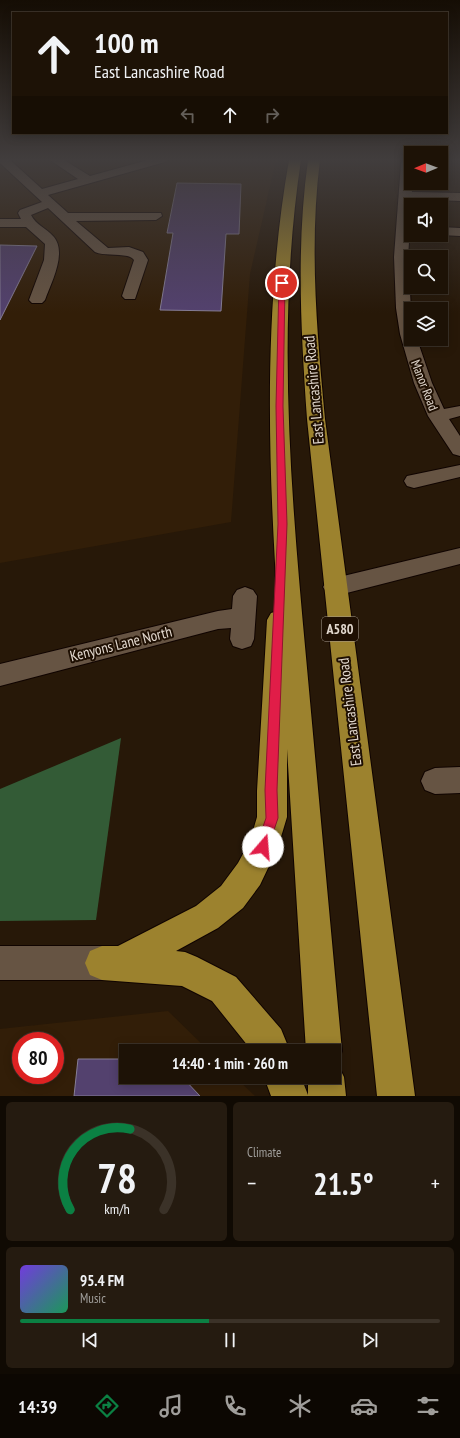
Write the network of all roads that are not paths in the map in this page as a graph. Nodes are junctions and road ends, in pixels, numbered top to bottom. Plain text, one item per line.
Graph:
1 (29, 211) edge
2 (60, 211) edge
3 (287, 211) edge
4 (307, 211) edge
5 (156, 216) dead end
6 (66, 217) junction
7 (0, 223) edge
8 (29, 223) junction
9 (448, 231) edge
10 (460, 232) edge
11 (406, 242) edge
12 (130, 296) dead end
13 (37, 300) dead end
14 (460, 411) edge
15 (437, 416) junction
16 (460, 450) edge
17 (460, 471) edge
18 (414, 481) dead end
19 (283, 524) junction
20 (460, 556) edge
21 (335, 587) junction
22 (243, 618) dead end
23 (0, 675) edge
24 (0, 963) edge
25 (112, 963) junction
26 (269, 1044) edge
27 (323, 1044) edge
28 (285, 1084) edge
29 (326, 1084) edge
30 (290, 1096) edge
31 (327, 1096) edge
32 (396, 1096) edge

1 - 8 street
2 - 6 street
3 - 19 highway, East Lancashire Road
4 - 21 highway, East Lancashire Road / A580
5 - 6 street
6 - 12 street
7 - 8 street
8 - 13 street
9 - 10 street
11 - 15 street, Manor Road
14 - 15 street
15 - 16 street, Manor Road
17 - 18 street
19 - 25 highway
19 - 27 highway, East Lancashire Road
20 - 21 street
21 - 32 highway, East Lancashire Road / A580
22 - 23 street, Kenyons Lane North
24 - 25 street
25 - 26 highway
28 - 30 highway
29 - 31 highway

